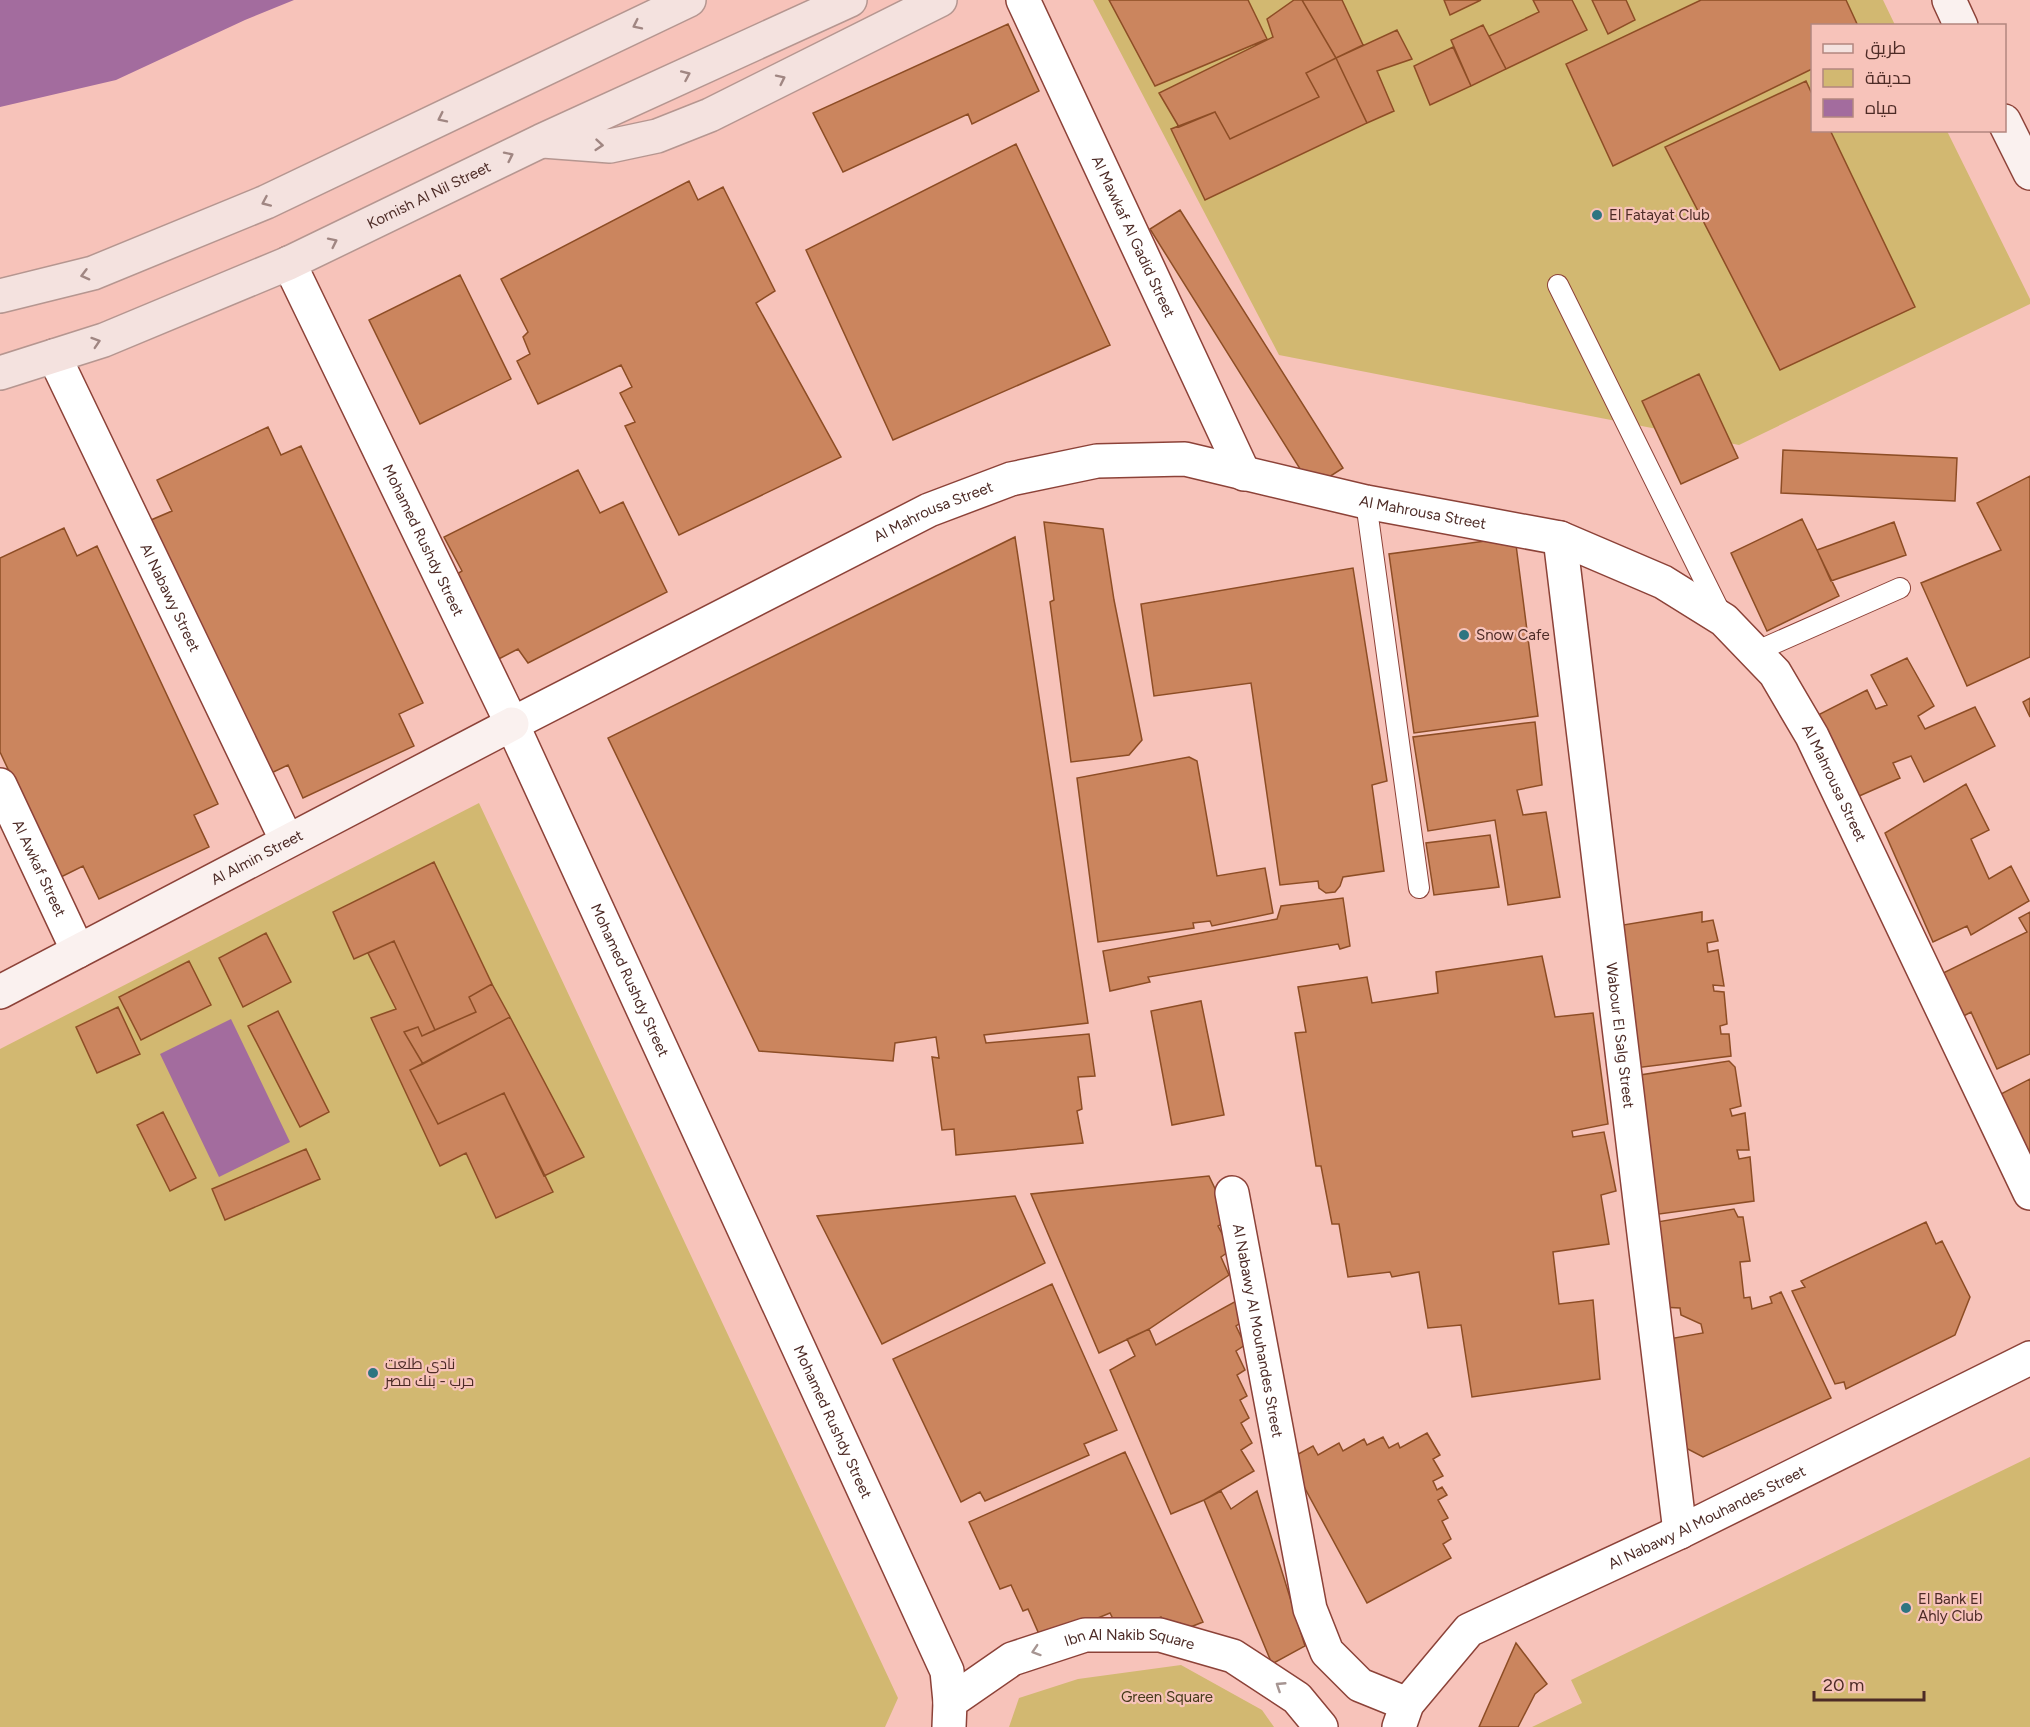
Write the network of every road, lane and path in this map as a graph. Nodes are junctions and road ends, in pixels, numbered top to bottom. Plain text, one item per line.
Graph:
1 (689, 0) edge
2 (850, 0) edge
3 (940, 0) edge
4 (1023, 0) edge
5 (1949, 0) edge
6 (1960, 24) edge
7 (2006, 125) edge
8 (541, 141) junction
9 (2030, 173) edge
10 (289, 263) junction
11 (1558, 285) dead end
12 (0, 296) edge
13 (54, 356) junction
14 (0, 373) edge
15 (1244, 474) junction
16 (1366, 502) junction
17 (1560, 538) junction
18 (1900, 588) dead end
19 (1724, 620) junction
20 (1755, 652) junction
21 (512, 724) junction
22 (0, 785) edge
23 (288, 841) junction
24 (1419, 888) dead end
25 (78, 951) junction
26 (0, 992) edge
27 (1232, 1193) dead end
28 (2030, 1193) edge
29 (2030, 1358) edge
30 (1680, 1532) junction
31 (1403, 1715) edge
32 (949, 1720) edge
33 (1321, 1727) edge

1 -> 12 main road
8 -> 2 main road, Kornish Al Nil Street
8 -> 3 main road
4 - 15 street, Al Mawkaf Al Gadid Street
5 - 6 street
7 - 9 street
10 -> 8 main road, Kornish Al Nil Street
13 -> 10 main road, Kornish Al Nil Street
10 - 21 street, Mohamed Rushdy Street
11 - 19 lane
13 - 14 main road, Kornish Al Nil Street
13 - 23 street, Al Nabawy Street
15 - 16 street, Al Mahrousa Street
15 - 21 street, Al Mahrousa Street
16 - 17 street, Al Mahrousa Street
16 - 24 lane
17 - 19 street, Al Mahrousa Street
17 - 30 street, Wabour El Salg Street
18 - 20 lane
19 - 20 street, Al Mahrousa Street
20 - 28 street, Al Mahrousa Street
21 - 23 street, Al Almin Street
21 - 32 street, Mohamed Rushdy Street
22 - 25 street, Al Awkaf Street
23 - 25 street, Al Almin Street
25 - 26 street, Al Almin Street
27 - 31 street, Al Nabawy Al Mouhandes Street
29 - 30 street, Al Nabawy Al Mouhandes Street
30 - 31 street, Al Nabawy Al Mouhandes Street
33 -> 32 street, Ibn Al Nakib Square

